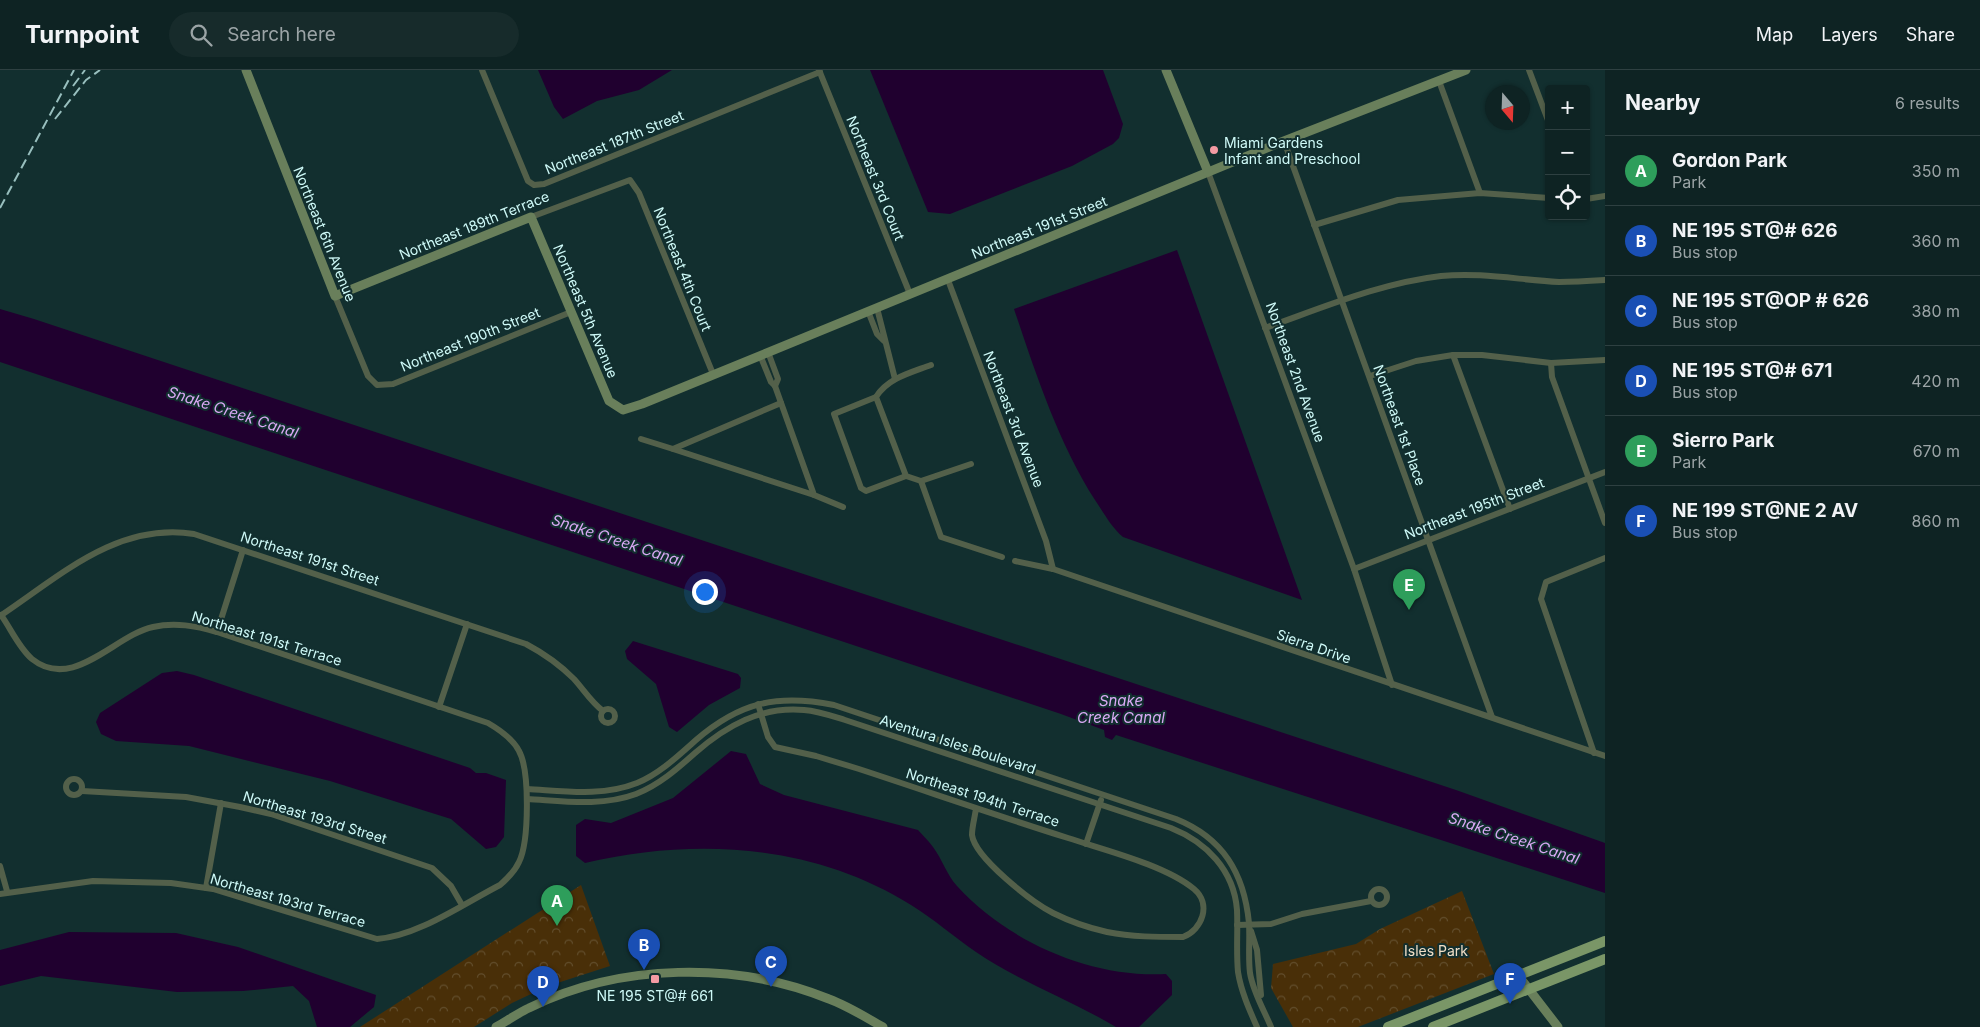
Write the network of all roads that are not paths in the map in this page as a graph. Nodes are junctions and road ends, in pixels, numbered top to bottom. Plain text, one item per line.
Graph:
1 (246, 70) edge
2 (482, 70) edge
3 (1166, 70) edge
4 (1466, 70) edge
5 (1529, 70) edge
6 (820, 71) edge
7 (1439, 80) junction
8 (1545, 112) edge
9 (1284, 141) junction
10 (1208, 172) junction
11 (624, 181) joint
12 (1480, 193) junction
13 (1605, 196) edge
14 (1545, 198) edge
15 (1590, 198) edge
16 (531, 217) junction
17 (1314, 225) junction
18 (948, 280) junction
19 (1605, 280) edge
20 (910, 294) junction
21 (335, 296) junction
22 (1342, 300) junction
23 (877, 308) junction
24 (868, 311) junction
25 (570, 312) junction
26 (1265, 328) junction
27 (884, 341) junction
28 (764, 353) junction
29 (1453, 354) junction
30 (1605, 360) edge
31 (1551, 363) junction
32 (931, 365) dead end
33 (712, 374) junction
34 (1370, 376) junction
35 (895, 379) junction
36 (377, 385) joint
37 (876, 398) junction
38 (782, 403) junction
39 (623, 410) joint
40 (642, 439) dead end
41 (673, 449) junction
42 (972, 464) dead end
43 (1605, 472) edge
44 (906, 476) junction
45 (1588, 478) junction
46 (921, 481) junction
47 (814, 495) junction
48 (842, 507) dead end
49 (1510, 509) junction
50 (1605, 523) edge
51 (1428, 542) junction
52 (243, 550) junction
53 (1002, 557) dead end
54 (1605, 558) edge
55 (1015, 561) dead end
56 (1053, 569) junction
57 (1354, 569) junction
58 (1, 616) edge
59 (467, 624) junction
60 (217, 632) junction
61 (1392, 685) junction
62 (758, 704) junction
63 (439, 707) junction
64 (603, 711) dead end
65 (761, 715) junction
66 (1492, 717) junction
67 (1594, 753) junction
68 (1605, 756) edge
69 (527, 789) junction
70 (82, 791) dead end
71 (1103, 795) junction
72 (527, 799) junction
73 (221, 803) junction
74 (1100, 804) junction
75 (976, 808) junction
76 (1086, 844) junction
77 (0, 866) edge
78 (206, 888) junction
79 (7, 891) junction
80 (0, 894) edge
81 (1371, 901) dead end
82 (462, 905) junction
83 (1249, 924) junction
84 (1236, 925) junction
85 (1605, 941) edge
86 (1605, 959) edge
87 (1518, 975) junction
88 (1528, 989) junction
89 (496, 1027) edge
90 (883, 1027) edge
91 (1256, 1027) edge
92 (1271, 1027) edge
93 (1388, 1027) edge
94 (1433, 1027) edge
95 (1558, 1027) edge

1 - 21 street, Northeast 6th Avenue
2 - 6 street, Northeast 187th Street
3 - 10 street, Northeast 2nd Avenue
4 - 7 street, Northeast 191st Street
5 - 8 street
6 - 20 street, Northeast 3rd Court
7 - 9 street, Northeast 191st Street
7 - 12 street
9 - 10 street, Northeast 191st Street
9 - 17 street, Northeast 1st Place
10 - 18 street, Northeast 191st Street
10 - 26 street, Northeast 2nd Avenue
11 - 16 street, Northeast 189th Terrace
11 - 33 street, Northeast 4th Court
12 - 14 street
12 - 17 street
13 - 15 street
16 - 21 street, Northeast 189th Terrace
16 - 25 street, Northeast 5th Avenue
17 - 22 street, Northeast 1st Place
18 - 20 street, Northeast 191st Street
18 - 56 street, Northeast 3rd Avenue
19 - 22 street
20 - 23 street, Northeast 191st Street
21 - 36 street, Northeast 6th Avenue
22 - 26 street
22 - 34 street, Northeast 1st Place
23 - 24 street, Northeast 191st Street
23 - 27 street
24 - 27 street
24 - 28 street, Northeast 191st Street
25 - 36 street, Northeast 190th Street
25 - 39 street, Northeast 5th Avenue
26 - 57 street, Northeast 2nd Avenue
27 - 35 street
28 - 33 street, Northeast 191st Street
28 - 38 street
29 - 31 street
29 - 34 street
29 - 49 street
30 - 31 street
31 - 45 street
32 - 35 street
33 - 39 street, Northeast 191st Street
34 - 51 street, Northeast 1st Place
35 - 37 street
37 - 44 street
37 - 44 street
38 - 41 street
38 - 47 street
40 - 41 street
41 - 47 street
42 - 46 street
43 - 45 street, Northeast 195th Street
44 - 46 street
45 - 49 street, Northeast 195th Street
45 - 50 street
46 - 53 street
47 - 48 street
49 - 51 street, Northeast 195th Street
51 - 57 street, Northeast 195th Street
51 - 66 street, Northeast 1st Place
52 - 58 street, Northeast 191st Street
52 - 59 street, Northeast 191st Street
52 - 60 street
54 - 67 street
55 - 56 street, Sierra Drive
56 - 61 street, Sierra Drive
57 - 61 street, Northeast 2nd Avenue
58 - 60 street, Northeast 191st Terrace
59 - 63 street
59 - 64 street, Northeast 191st Street
60 - 63 street, Northeast 191st Terrace
61 - 66 street, Sierra Drive
62 - 65 street, Northeast 194th Terrace
62 - 69 street, Aventura Isles Boulevard
62 - 71 street, Aventura Isles Boulevard
63 - 69 street, Northeast 191st Terrace
65 - 72 street, Aventura Isles Boulevard
65 - 74 street, Aventura Isles Boulevard
65 - 75 street, Northeast 194th Terrace
66 - 67 street, Sierra Drive
67 - 68 street, Sierra Drive
69 - 72 street
70 - 73 street, Northeast 193rd Street
71 - 74 street
71 - 83 street, Aventura Isles Boulevard
72 - 82 street
73 - 78 street
73 - 82 street, Northeast 193rd Street
74 - 76 street
74 - 84 street, Aventura Isles Boulevard
75 - 76 street, Northeast 194th Terrace
75 - 76 street, Northeast 194th Terrace
77 - 79 street
78 - 79 street, Northeast 193rd Terrace
78 - 82 street, Northeast 193rd Terrace
79 - 80 street, Northeast 193rd Terrace
81 - 83 street
83 - 84 street
83 - 92 street, Aventura Isles Boulevard
84 - 91 street, Aventura Isles Boulevard
85 - 87 main road
86 - 88 main road
87 - 88 street
87 - 93 main road
88 - 94 main road
88 - 95 street
89 - 90 street

